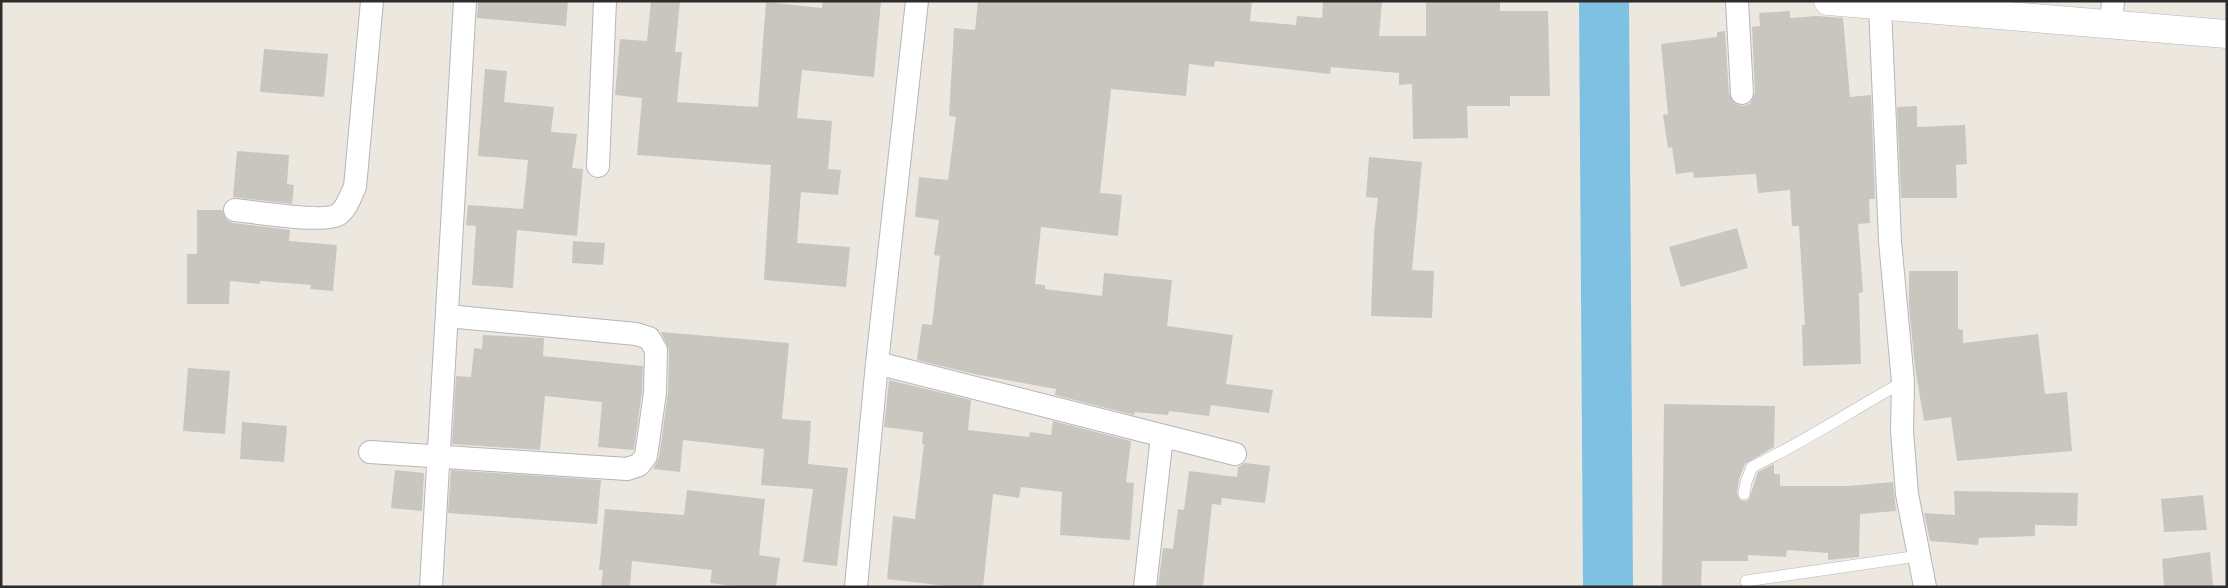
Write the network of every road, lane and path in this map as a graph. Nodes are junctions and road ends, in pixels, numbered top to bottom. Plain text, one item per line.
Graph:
1 (372, 1) edge
2 (465, 1) edge
3 (605, 1) edge
4 (917, 1) edge
5 (1737, 1) edge
6 (1828, 1) edge
7 (1909, 5) edge
8 (1880, 6) junction
9 (2112, 13) edge
10 (2227, 34) edge
11 (1742, 93) dead end
12 (598, 166) dead end
13 (235, 210) dead end
14 (447, 316) junction
15 (877, 363) junction
16 (1902, 382) junction
17 (1162, 436) junction
18 (370, 452) dead end
19 (1235, 454) dead end
20 (440, 458) junction
21 (1744, 494) dead end
22 (1918, 556) junction
23 (1746, 581) dead end
24 (431, 587) edge
25 (856, 587) edge
26 (1145, 587) edge
27 (1925, 587) edge

1 - 13 street
2 - 14 street
3 - 12 street
4 - 15 street
5 - 11 street
6 - 8 street
7 - 8 street
7 - 9 street
8 - 16 street
9 - 10 street
14 - 20 street
14 - 20 street
15 - 17 street
15 - 25 street
16 - 21 lane
16 - 22 street
17 - 19 street
17 - 26 street
18 - 20 street
20 - 24 street
22 - 23 lane
22 - 27 street

